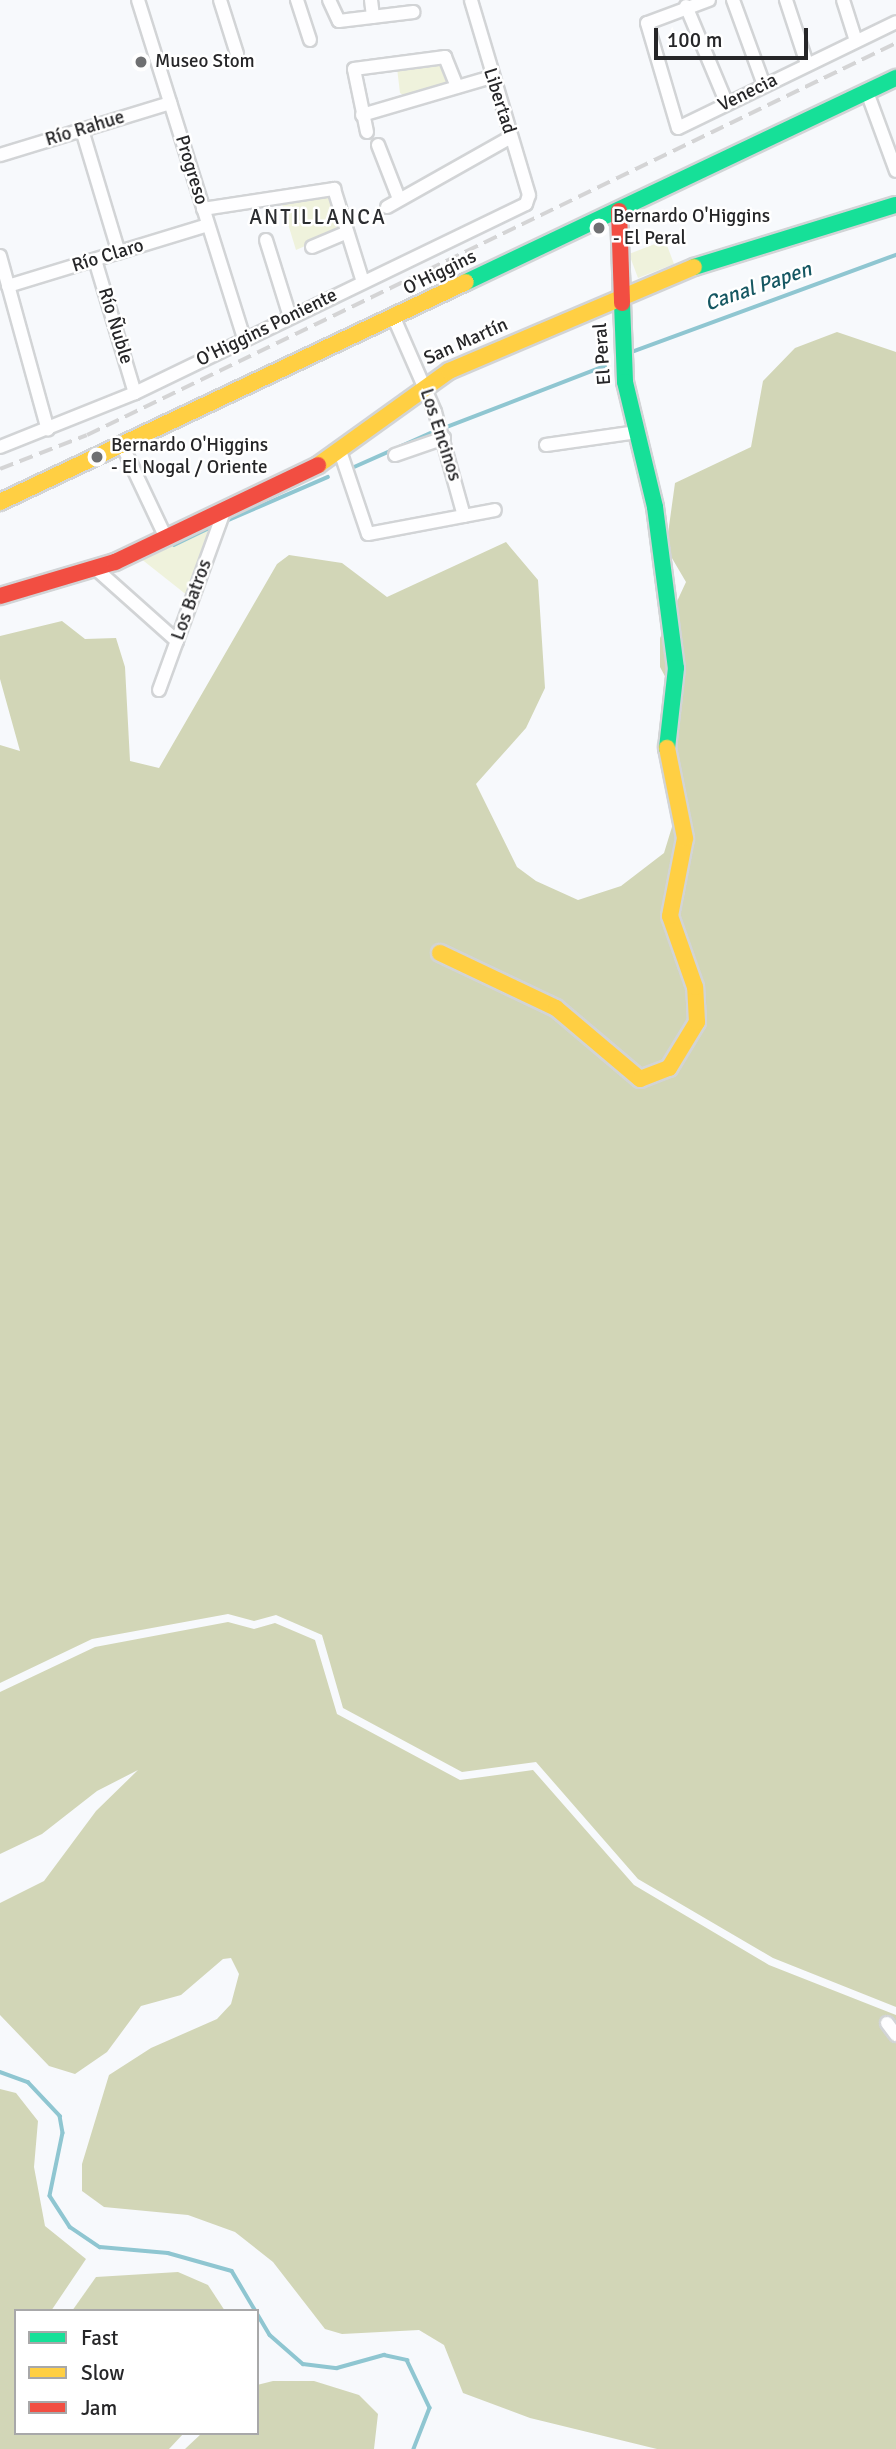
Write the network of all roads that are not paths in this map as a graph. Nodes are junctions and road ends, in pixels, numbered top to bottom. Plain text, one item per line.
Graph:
1 (138, 0) edge
2 (220, 0) edge
3 (298, 0) edge
4 (329, 0) edge
5 (371, 0) edge
6 (471, 0) edge
7 (709, 0) edge
8 (733, 0) edge
9 (786, 0) edge
10 (843, 0) edge
11 (686, 6) junction
12 (413, 12) dead end
13 (373, 17) junction
14 (896, 22) edge
15 (310, 40) dead end
16 (856, 41) junction
17 (237, 54) dead end
18 (807, 64) junction
19 (492, 77) junction
20 (896, 78) edge
21 (764, 85) junction
22 (457, 87) junction
23 (867, 92) junction
24 (170, 103) junction
25 (727, 104) junction
26 (362, 116) junction
27 (82, 130) junction
28 (367, 132) dead end
29 (511, 138) junction
30 (378, 145) dead end
31 (0, 155) edge
32 (896, 171) edge
33 (399, 199) junction
34 (529, 200) joint
35 (896, 205) edge
36 (387, 207) dead end
37 (203, 209) junction
38 (619, 211) junction
39 (208, 225) junction
40 (347, 232) junction
41 (266, 240) dead end
42 (312, 247) dead end
43 (119, 253) junction
44 (0, 256) edge
45 (95, 260) junction
46 (363, 282) junction
47 (8, 286) junction
48 (621, 297) junction
49 (290, 317) junction
50 (394, 318) junction
51 (244, 339) junction
52 (424, 384) junction
53 (135, 393) junction
54 (48, 430) junction
55 (636, 432) junction
56 (444, 438) junction
57 (546, 444) dead end
58 (0, 447) edge
59 (123, 447) junction
60 (341, 454) junction
61 (395, 455) dead end
62 (0, 502) edge
63 (225, 509) junction
64 (495, 510) dead end
65 (464, 516) junction
66 (166, 538) junction
67 (95, 568) junction
68 (0, 596) edge
69 (177, 641) junction
70 (159, 690) dead end
71 (440, 953) dead end
72 (887, 2023) dead end
73 (896, 2035) edge

1 - 24 street, Progreso
2 - 17 street
3 - 15 street
4 - 13 street
5 - 13 street
6 - 19 street, Libertad
7 - 11 street
8 - 21 street
9 - 18 street
10 - 16 street
11 - 25 street
11 - 25 street, Venecia
12 - 13 street
14 - 16 street
16 - 18 street, Venecia
18 - 21 street, Venecia
19 - 22 street
19 - 29 street, Libertad
20 - 23 street, O'Higgins
21 - 25 street, Venecia
22 - 26 street
22 - 26 street
23 - 32 street
23 - 38 street, O'Higgins
24 - 27 street, Río Rahue
24 - 37 street, Progreso
26 - 28 street
27 - 31 street, Río Rahue
27 - 43 street
29 - 33 street
29 - 34 street, Libertad
30 - 33 street
33 - 36 street
34 - 46 street, O'Higgins Poniente
35 - 48 street, San Martín
37 - 39 street, Progreso
37 - 40 street
38 - 48 street, El Peral
38 - 50 street, O'Higgins
39 - 43 street, Río Claro
39 - 51 street, Progreso
40 - 42 street
40 - 46 street
41 - 49 street
43 - 45 street, Río Claro
44 - 47 street
45 - 47 street, Río Claro
45 - 53 street, Río Ñuble
46 - 49 street, O'Higgins Poniente
47 - 54 street
48 - 52 street, San Martín
48 - 55 street, El Peral
49 - 51 street, O'Higgins Poniente
50 - 52 street, Los Encinos
50 - 59 street, O'Higgins
51 - 53 street, O'Higgins Poniente
52 - 56 street, Los Encinos
52 - 60 street, San Martín
53 - 54 street, O'Higgins Poniente
54 - 58 street, O'Higgins Poniente
55 - 57 street
55 - 71 street, El Peral
56 - 61 street
56 - 65 street, Los Encinos
59 - 62 street, O'Higgins
59 - 66 street
60 - 63 street, San Martín
60 - 65 street
63 - 66 street, San Martín
63 - 69 street, Los Batros
64 - 65 street
66 - 67 street, San Martín
67 - 68 street, San Martín
67 - 69 street
69 - 70 street, Los Batros
72 - 73 street

